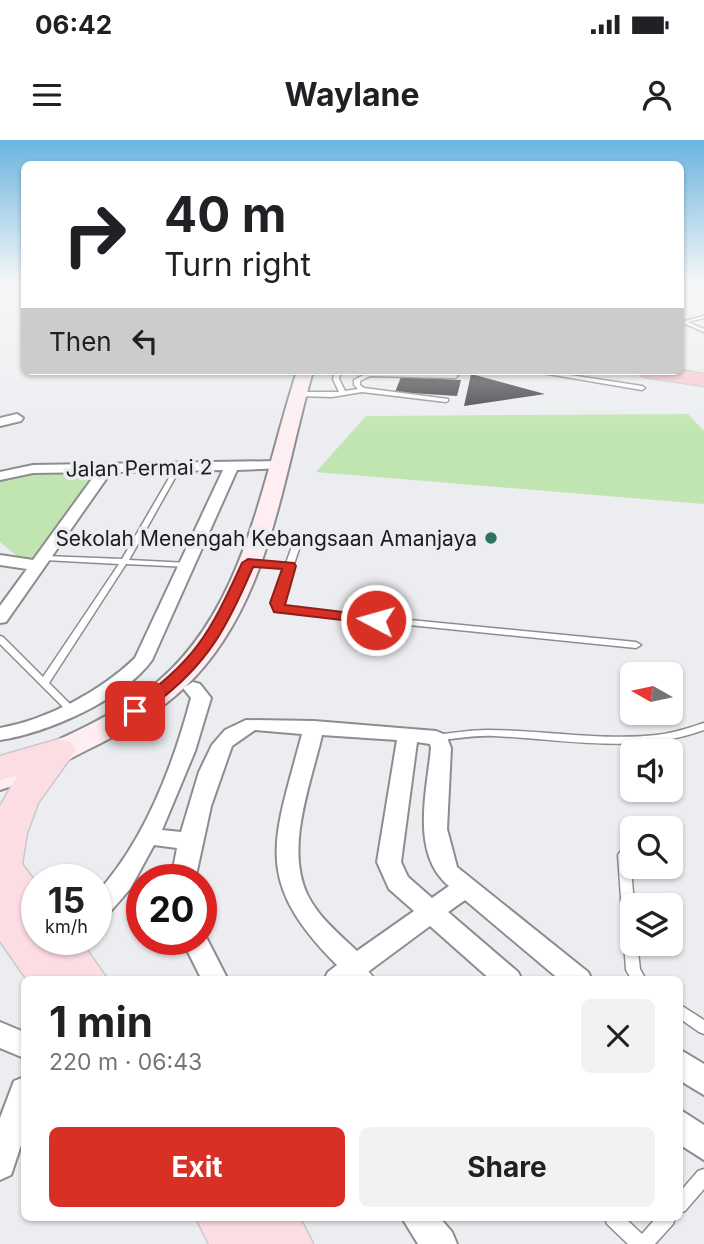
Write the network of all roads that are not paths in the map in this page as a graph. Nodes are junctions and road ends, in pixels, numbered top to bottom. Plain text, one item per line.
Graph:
1 (684, 371) edge
2 (704, 374) edge
3 (337, 375) edge
4 (367, 375) edge
5 (412, 375) edge
6 (582, 375) edge
7 (455, 376) dead end
8 (643, 380) edge
9 (704, 380) edge
10 (302, 382) edge
11 (362, 390) junction
12 (343, 394) junction
13 (446, 400) dead end
14 (17, 418) dead end
15 (0, 422) edge
16 (279, 465) junction
17 (232, 466) junction
18 (178, 467) junction
19 (107, 468) junction
20 (0, 476) edge
21 (298, 540) dead end
22 (0, 560) edge
23 (42, 562) junction
24 (124, 562) junction
25 (248, 563) junction
26 (188, 565) junction
27 (290, 566) junction
28 (0, 618) edge
29 (0, 639) edge
30 (636, 645) dead end
31 (45, 682) junction
32 (193, 688) dead end
33 (69, 708) junction
34 (704, 726) edge
35 (314, 727) junction
36 (408, 733) junction
37 (0, 734) edge
38 (436, 739) junction
39 (59, 750) junction
40 (0, 768) edge
41 (0, 779) edge
42 (148, 836) junction
43 (191, 842) junction
44 (186, 864) edge
45 (1, 865) edge
46 (626, 879) edge
47 (465, 887) junction
48 (21, 892) edge
49 (112, 893) edge
50 (0, 909) edge
51 (429, 912) junction
52 (67, 955) edge
53 (202, 955) edge
54 (48, 976) edge
55 (83, 976) edge
56 (213, 976) edge
57 (354, 976) edge
58 (504, 976) edge
59 (574, 976) edge
60 (637, 976) edge
61 (683, 1013) edge
62 (704, 1028) edge
63 (683, 1065) edge
64 (704, 1082) edge
65 (21, 1100) edge
66 (683, 1127) edge
67 (704, 1145) edge
68 (0, 1164) edge
69 (704, 1177) edge
70 (683, 1201) edge
71 (225, 1221) edge
72 (268, 1221) edge
73 (421, 1221) edge
74 (616, 1221) edge
75 (664, 1221) edge
76 (242, 1244) edge
77 (286, 1244) edge
78 (440, 1244) edge
79 (642, 1244) edge

1 - 2 highway
3 - 12 lane
4 - 11 lane
5 - 7 lane
6 - 8 lane
8 - 9 highway
10 - 12 lane
10 - 16 main road
11 - 12 lane
11 - 13 lane
14 - 15 street
16 - 17 street, Jalan Permai 2
16 - 25 main road
17 - 18 street, Jalan Permai 2
17 - 26 street
18 - 19 street, Jalan Permai 2
18 - 24 lane
19 - 20 street, Jalan Permai 2
19 - 23 street
21 - 27 lane
22 - 23 street
23 - 24 lane
23 - 28 street
24 - 26 lane
24 - 31 lane
25 - 27 lane
25 - 39 main road
26 - 33 street
27 - 30 lane
29 - 31 lane
31 - 33 lane
32 - 42 street
33 - 37 street
34 - 38 lane
35 - 36 street
35 - 43 street
35 - 57 street
36 - 38 street
36 - 51 street
38 - 47 street
39 - 40 main road
39 - 41 main road
39 - 45 main road
42 - 43 street
42 - 49 street
43 - 44 street
45 - 48 main road
46 - 60 lane
47 - 51 street
47 - 59 street
50 - 54 main road
51 - 57 street
51 - 58 street
52 - 55 main road
53 - 56 street
61 - 62 lane
63 - 64 street
65 - 68 street
66 - 67 street
69 - 70 lane
71 - 76 main road
72 - 77 main road
73 - 78 street
74 - 79 lane
75 - 79 lane

